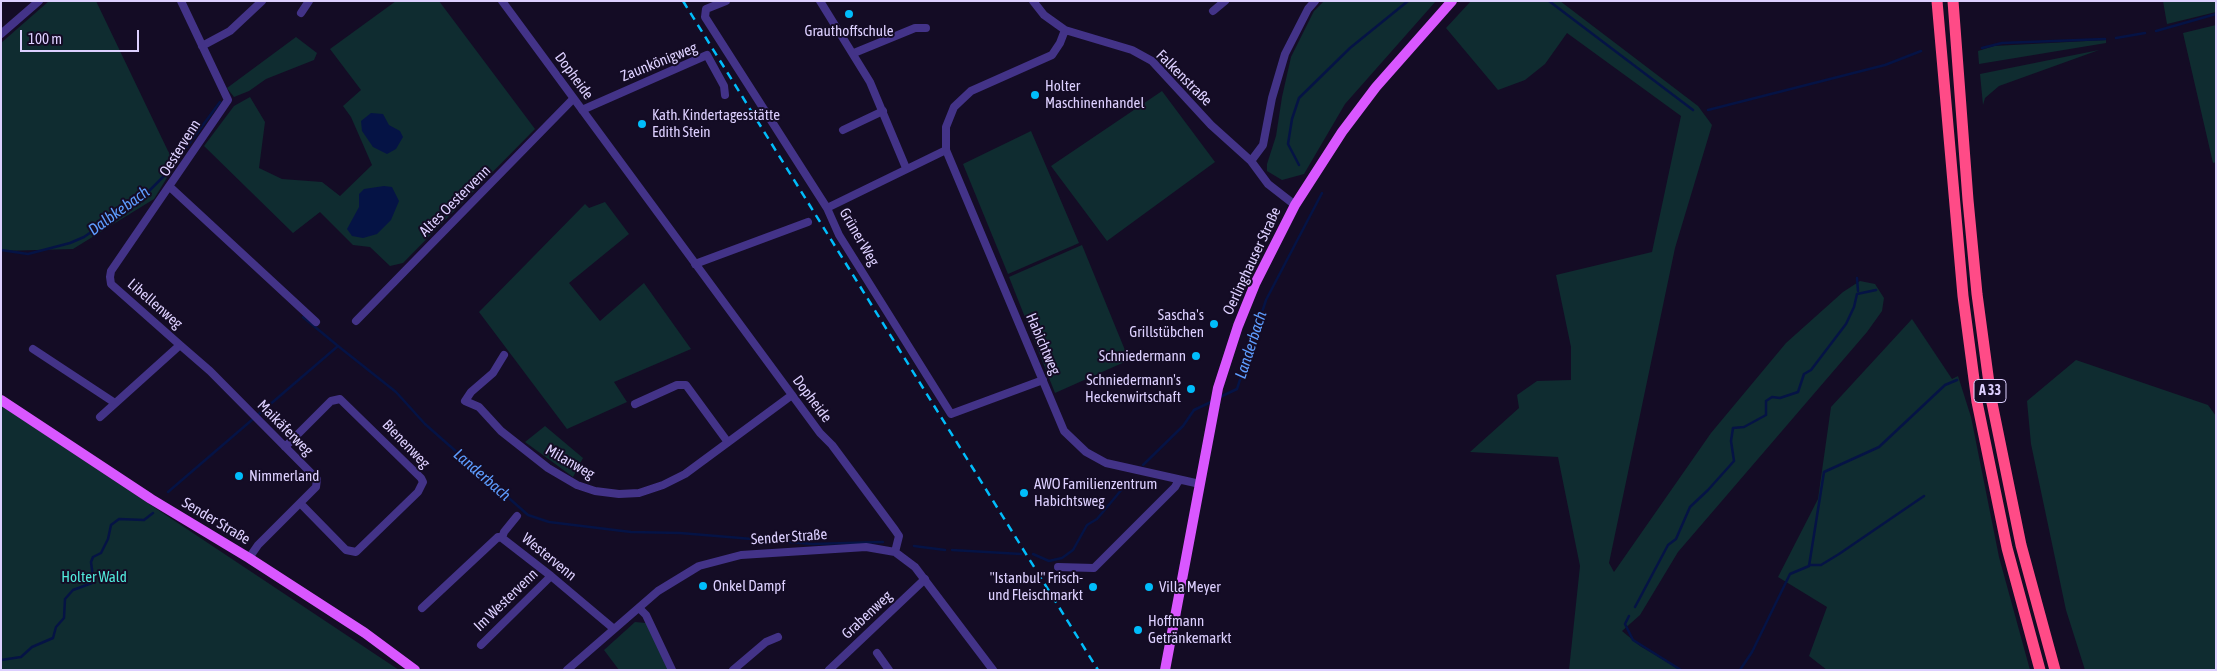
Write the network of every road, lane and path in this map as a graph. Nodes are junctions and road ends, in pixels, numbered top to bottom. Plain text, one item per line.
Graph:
1 (39, 1) edge
2 (181, 1) edge
3 (262, 1) edge
4 (309, 1) edge
5 (502, 1) edge
6 (726, 1) edge
7 (820, 1) edge
8 (1033, 1) edge
9 (1225, 1) edge
10 (1303, 1) edge
11 (1315, 1) edge
12 (1452, 1) edge
13 (1937, 1) edge
14 (1953, 1) edge
15 (1308, 8) junction
16 (1213, 11) dead end
17 (301, 13) dead end
18 (926, 28) dead end
19 (1065, 30) junction
20 (1, 34) edge
21 (202, 46) junction
22 (854, 53) junction
23 (725, 95) dead end
24 (573, 99) junction
25 (582, 110) junction
26 (883, 111) junction
27 (843, 130) dead end
28 (946, 150) junction
29 (1251, 161) junction
30 (906, 168) junction
31 (170, 187) junction
32 (1296, 204) junction
33 (827, 208) junction
34 (808, 222) dead end
35 (695, 264) junction
36 (356, 321) dead end
37 (316, 322) dead end
38 (180, 344) junction
39 (33, 349) dead end
40 (504, 355) dead end
41 (1044, 380) junction
42 (792, 395) junction
43 (1, 400) edge
44 (116, 403) junction
45 (635, 404) dead end
46 (100, 417) dead end
47 (727, 441) junction
48 (285, 447) junction
49 (1179, 480) junction
50 (1200, 484) junction
51 (300, 503) junction
52 (517, 516) dead end
53 (502, 538) junction
54 (896, 552) junction
55 (249, 558) junction
56 (1058, 567) dead end
57 (551, 576) junction
58 (925, 579) junction
59 (422, 608) dead end
60 (639, 608) junction
61 (614, 629) junction
62 (778, 637) dead end
63 (481, 644) dead end
64 (877, 653) dead end
65 (415, 670) edge
66 (567, 670) edge
67 (672, 670) edge
68 (733, 670) edge
69 (829, 670) edge
70 (889, 670) edge
71 (993, 670) edge
72 (1165, 670) edge
73 (2040, 670) edge
74 (2055, 670) edge

1 - 20 street
2 - 21 street, Oestervenn
3 - 21 street
4 - 17 street
5 - 24 street, Dopheide
6 - 33 street, Grüner Weg
7 - 22 street
8 - 19 street, Falkenstraße
9 - 16 street
10 - 15 street
11 - 15 street
12 - 32 main road, Oerlinghauser Straße
13 - 73 highway, A 33
14 - 74 highway, A 33
15 - 29 street
18 - 22 street
19 - 28 street, Habichtweg
19 - 29 street, Falkenstraße
21 - 31 street, Oestervenn
22 - 26 street
23 - 25 street, Zaunkönigweg
24 - 25 street, Dopheide
24 - 36 street, Altes Oestervenn
25 - 35 street, Dopheide
26 - 27 street
26 - 30 street
28 - 30 street
28 - 41 street, Habichtweg
29 - 32 street, Falkenstraße
30 - 33 street
31 - 37 street, Oestervenn
31 - 38 street, Libellenweg
32 - 50 main road, Oerlinghauser Straße
33 - 41 street, Grüner Weg
34 - 35 street
35 - 42 street, Dopheide
38 - 44 street, Libellenweg
38 - 48 street, Maikäferweg
39 - 44 street
40 - 47 street, Milanweg
41 - 49 street, Habichtweg
42 - 47 street, Milanweg
42 - 54 street, Dopheide
43 - 55 main road, Sender Straße
44 - 46 street, Libellenweg
45 - 47 street
48 - 51 street, Maikäferweg
48 - 51 street, Bienenweg
49 - 50 street, Habichtweg
49 - 56 street
50 - 72 main road, Oerlinghauser Straße
51 - 55 street, Maikäferweg
52 - 53 street
53 - 57 street, Westervenn
53 - 59 street, Westervenn
54 - 58 street, Sender Straße
54 - 60 street, Sender Straße
55 - 65 main road, Sender Straße
57 - 61 street, Westervenn
57 - 63 street, Im Westervenn
58 - 69 street, Grabenweg
58 - 71 street, Sender Straße
60 - 61 street, Sender Straße
60 - 67 street
61 - 66 street, Sender Straße
62 - 68 street
64 - 70 street

